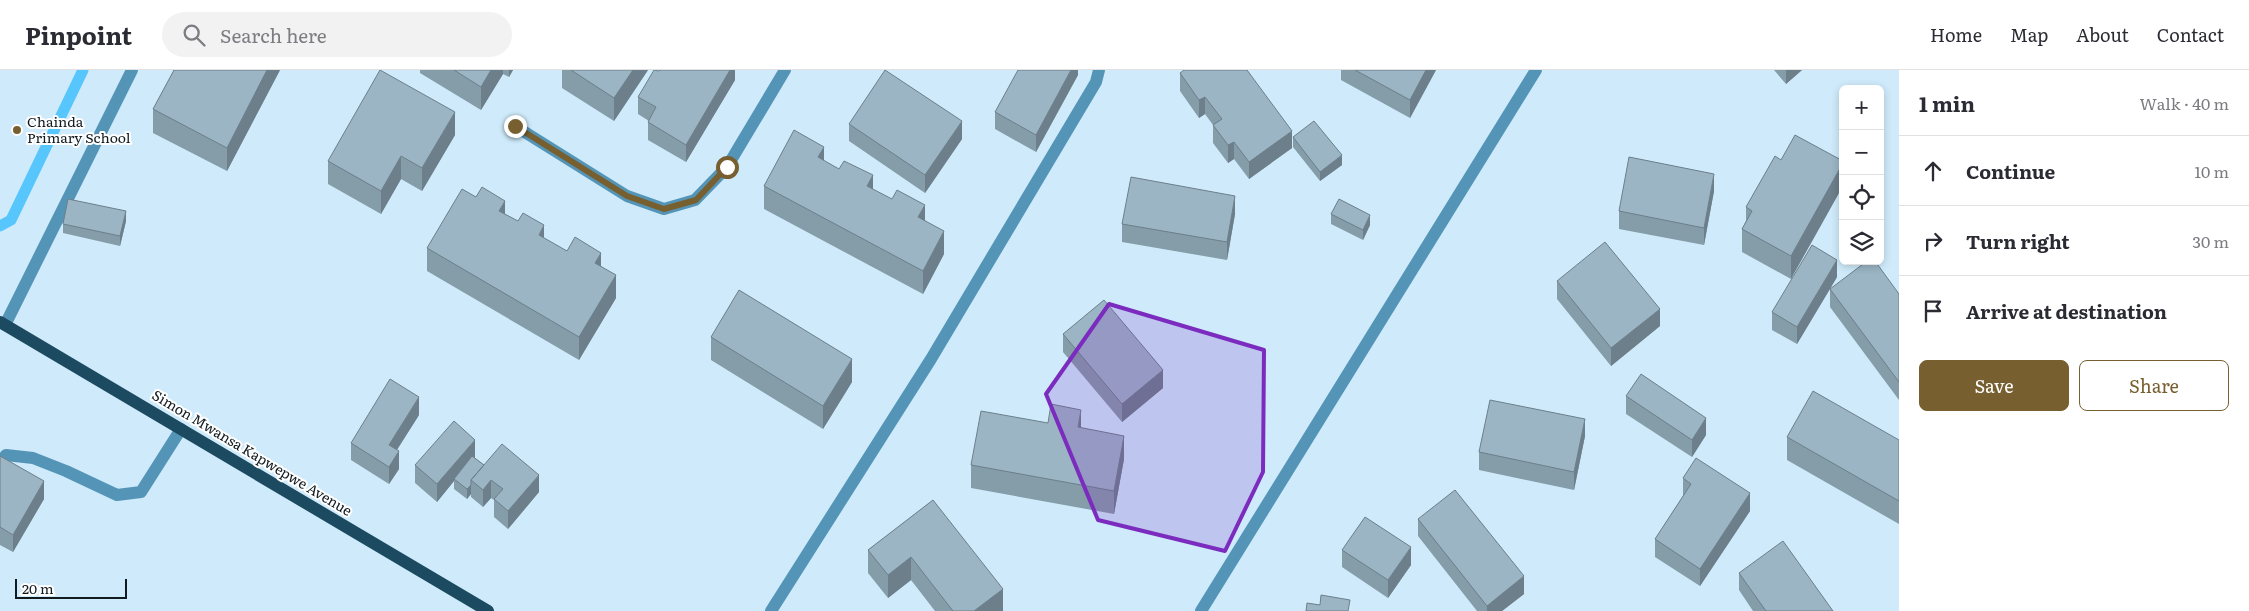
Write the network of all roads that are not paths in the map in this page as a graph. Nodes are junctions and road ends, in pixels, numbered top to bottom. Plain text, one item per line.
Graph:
1 (132, 70) edge
2 (785, 70) edge
3 (1099, 70) edge
4 (1536, 70) edge
5 (515, 126) dead end
6 (3, 323) edge
7 (181, 429) junction
8 (0, 462) edge
9 (488, 611) edge
10 (771, 611) edge
11 (1201, 611) edge

1 - 6 street
2 - 5 street
3 - 10 street
4 - 11 street
6 - 7 main road, Simon Mwansa Kapwepwe Avenue
7 - 8 street
7 - 9 main road, Simon Mwansa Kapwepwe Avenue

